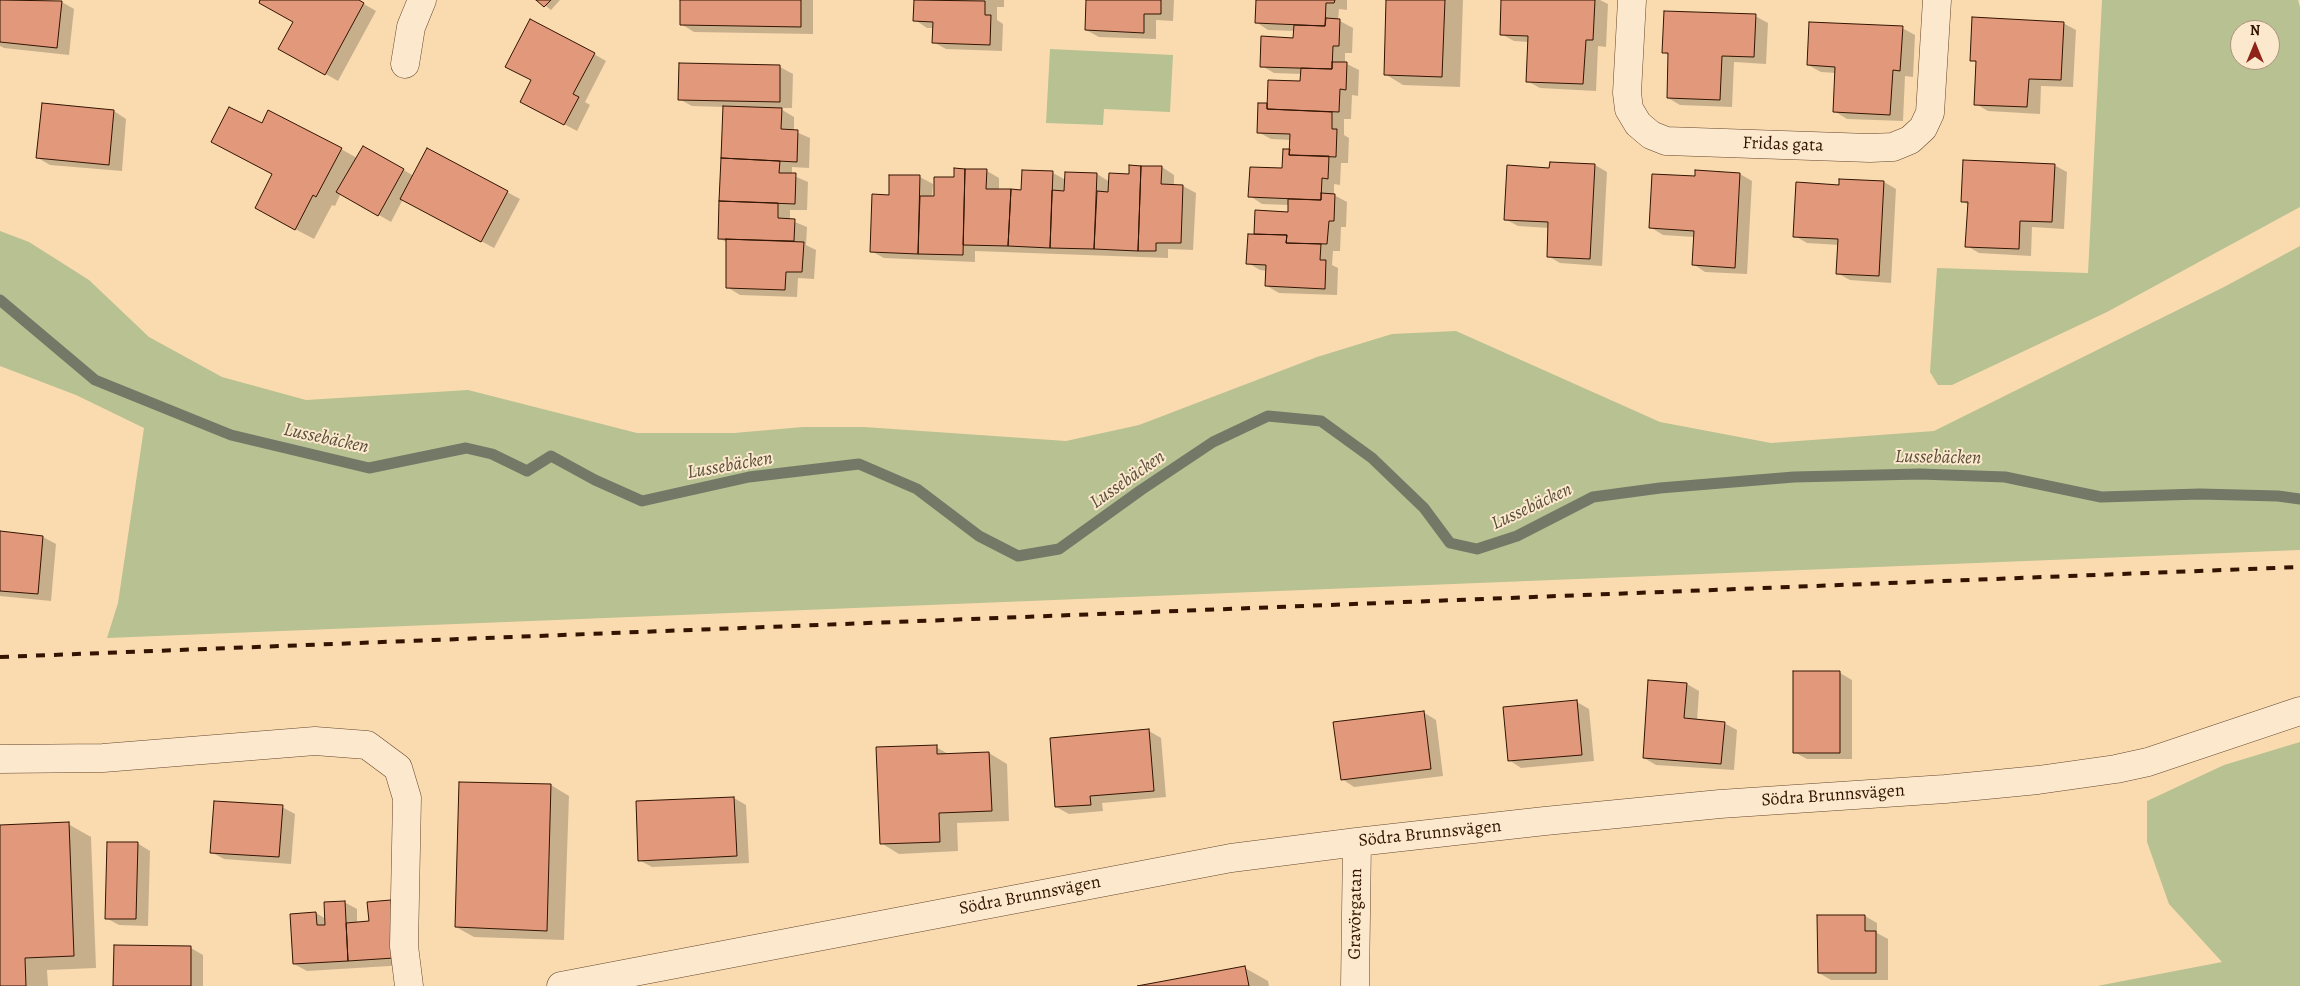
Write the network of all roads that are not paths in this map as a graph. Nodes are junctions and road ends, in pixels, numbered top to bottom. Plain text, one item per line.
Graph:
1 (422, 0) edge
2 (1632, 0) edge
3 (1937, 0) edge
4 (405, 64) dead end
5 (2300, 711) edge
6 (0, 759) edge
7 (1357, 842) junction
8 (409, 986) edge
9 (561, 986) edge
10 (1355, 986) edge

1 - 4 street
2 - 3 street, Fridas gata
5 - 7 street, Södra Brunnsvägen
6 - 8 street
7 - 9 street, Södra Brunnsvägen
7 - 10 street, Gravörgatan

